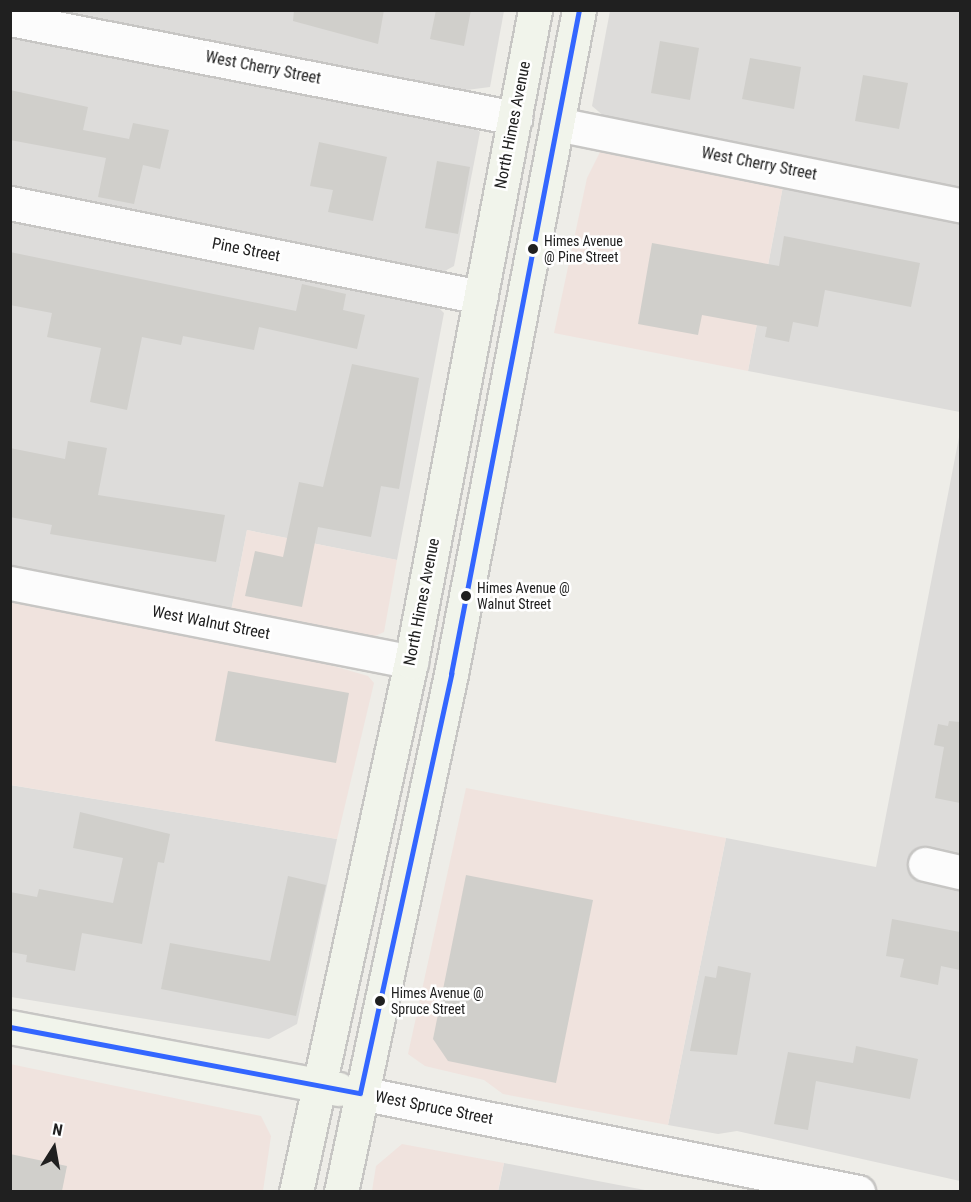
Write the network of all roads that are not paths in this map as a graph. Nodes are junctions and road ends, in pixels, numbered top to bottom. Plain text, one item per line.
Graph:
1 (534, 10) edge
2 (555, 10) edge
3 (579, 10) edge
4 (10, 19) edge
5 (515, 118) junction
6 (557, 124) junction
7 (10, 203) edge
8 (960, 205) edge
9 (528, 275) junction
10 (481, 297) junction
11 (10, 583) edge
12 (411, 662) junction
13 (925, 864) dead end
14 (960, 872) edge
15 (10, 1027) edge
16 (316, 1084) junction
17 (360, 1093) junction
18 (296, 1191) edge
19 (341, 1191) edge
20 (858, 1191) edge

1 - 5 street, North Himes Avenue
2 - 6 street
3 - 6 street
4 - 5 street, West Cherry Street
5 - 9 street
5 - 10 street, North Himes Avenue
6 - 8 street, West Cherry Street
6 - 9 street
7 - 10 street, Pine Street
9 - 17 street
10 - 12 street, North Himes Avenue
11 - 12 street, West Walnut Street
12 - 16 street, North Himes Avenue
13 - 14 street
15 - 16 street, West Spruce Street
16 - 17 street, West Spruce Street
16 - 18 street, North Himes Avenue
17 - 19 street
17 - 20 street, West Spruce Street

